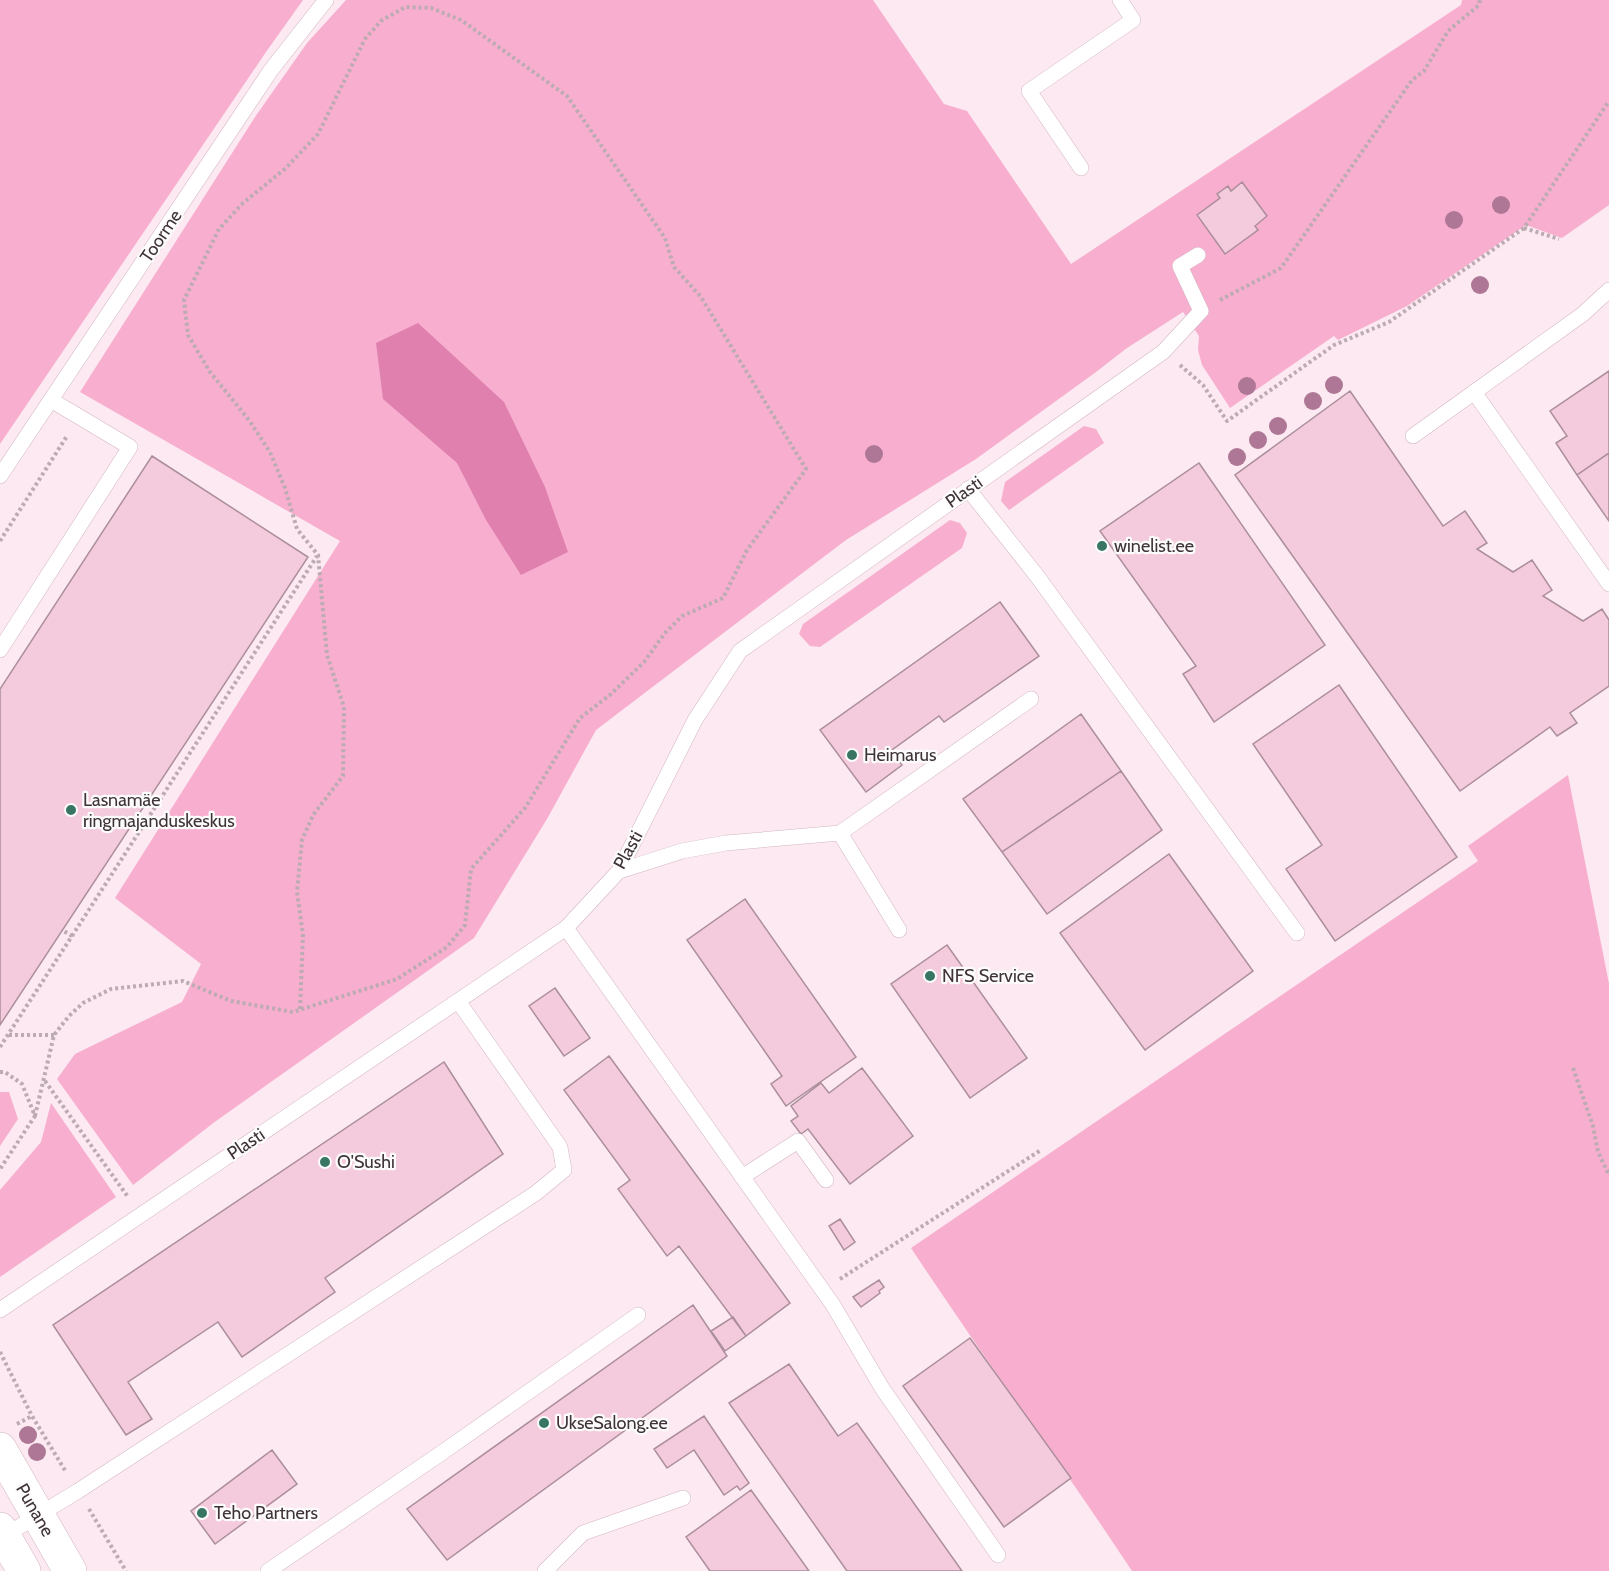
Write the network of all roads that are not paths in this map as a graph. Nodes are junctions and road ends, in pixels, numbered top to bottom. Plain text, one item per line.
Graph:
1 (326, 0) edge
2 (1120, 0) edge
3 (1081, 168) dead end
4 (1198, 255) dead end
5 (1609, 290) edge
6 (1474, 392) junction
7 (51, 400) junction
8 (1413, 436) dead end
9 (0, 476) edge
10 (968, 489) junction
11 (1609, 584) edge
12 (0, 650) edge
13 (1031, 699) dead end
14 (840, 832) junction
15 (619, 871) junction
16 (566, 928) junction
17 (899, 930) dead end
18 (1297, 933) dead end
19 (458, 1001) junction
20 (742, 1177) junction
21 (826, 1180) dead end
22 (0, 1310) edge
23 (638, 1315) dead end
24 (0, 1449) edge
25 (683, 1498) dead end
26 (38, 1515) junction
27 (2, 1533) edge
28 (998, 1555) dead end
29 (24, 1571) edge
30 (70, 1571) edge
31 (267, 1571) edge
32 (544, 1571) edge

1 - 7 lane, Toorme
2 - 3 lane
4 - 10 lane, Plasti
5 - 6 lane
6 - 8 lane
6 - 11 lane
7 - 9 lane, Toorme
7 - 12 lane
10 - 15 lane, Plasti
10 - 18 lane
13 - 14 lane
14 - 15 lane
14 - 17 lane
15 - 16 lane, Plasti
16 - 19 lane, Plasti
16 - 20 lane
19 - 22 lane, Plasti
19 - 26 lane
20 - 21 lane
20 - 28 lane
23 - 31 lane
24 - 26 main road, Punane
25 - 32 lane
26 - 27 lane
26 - 30 main road, Punane
27 - 29 main road

